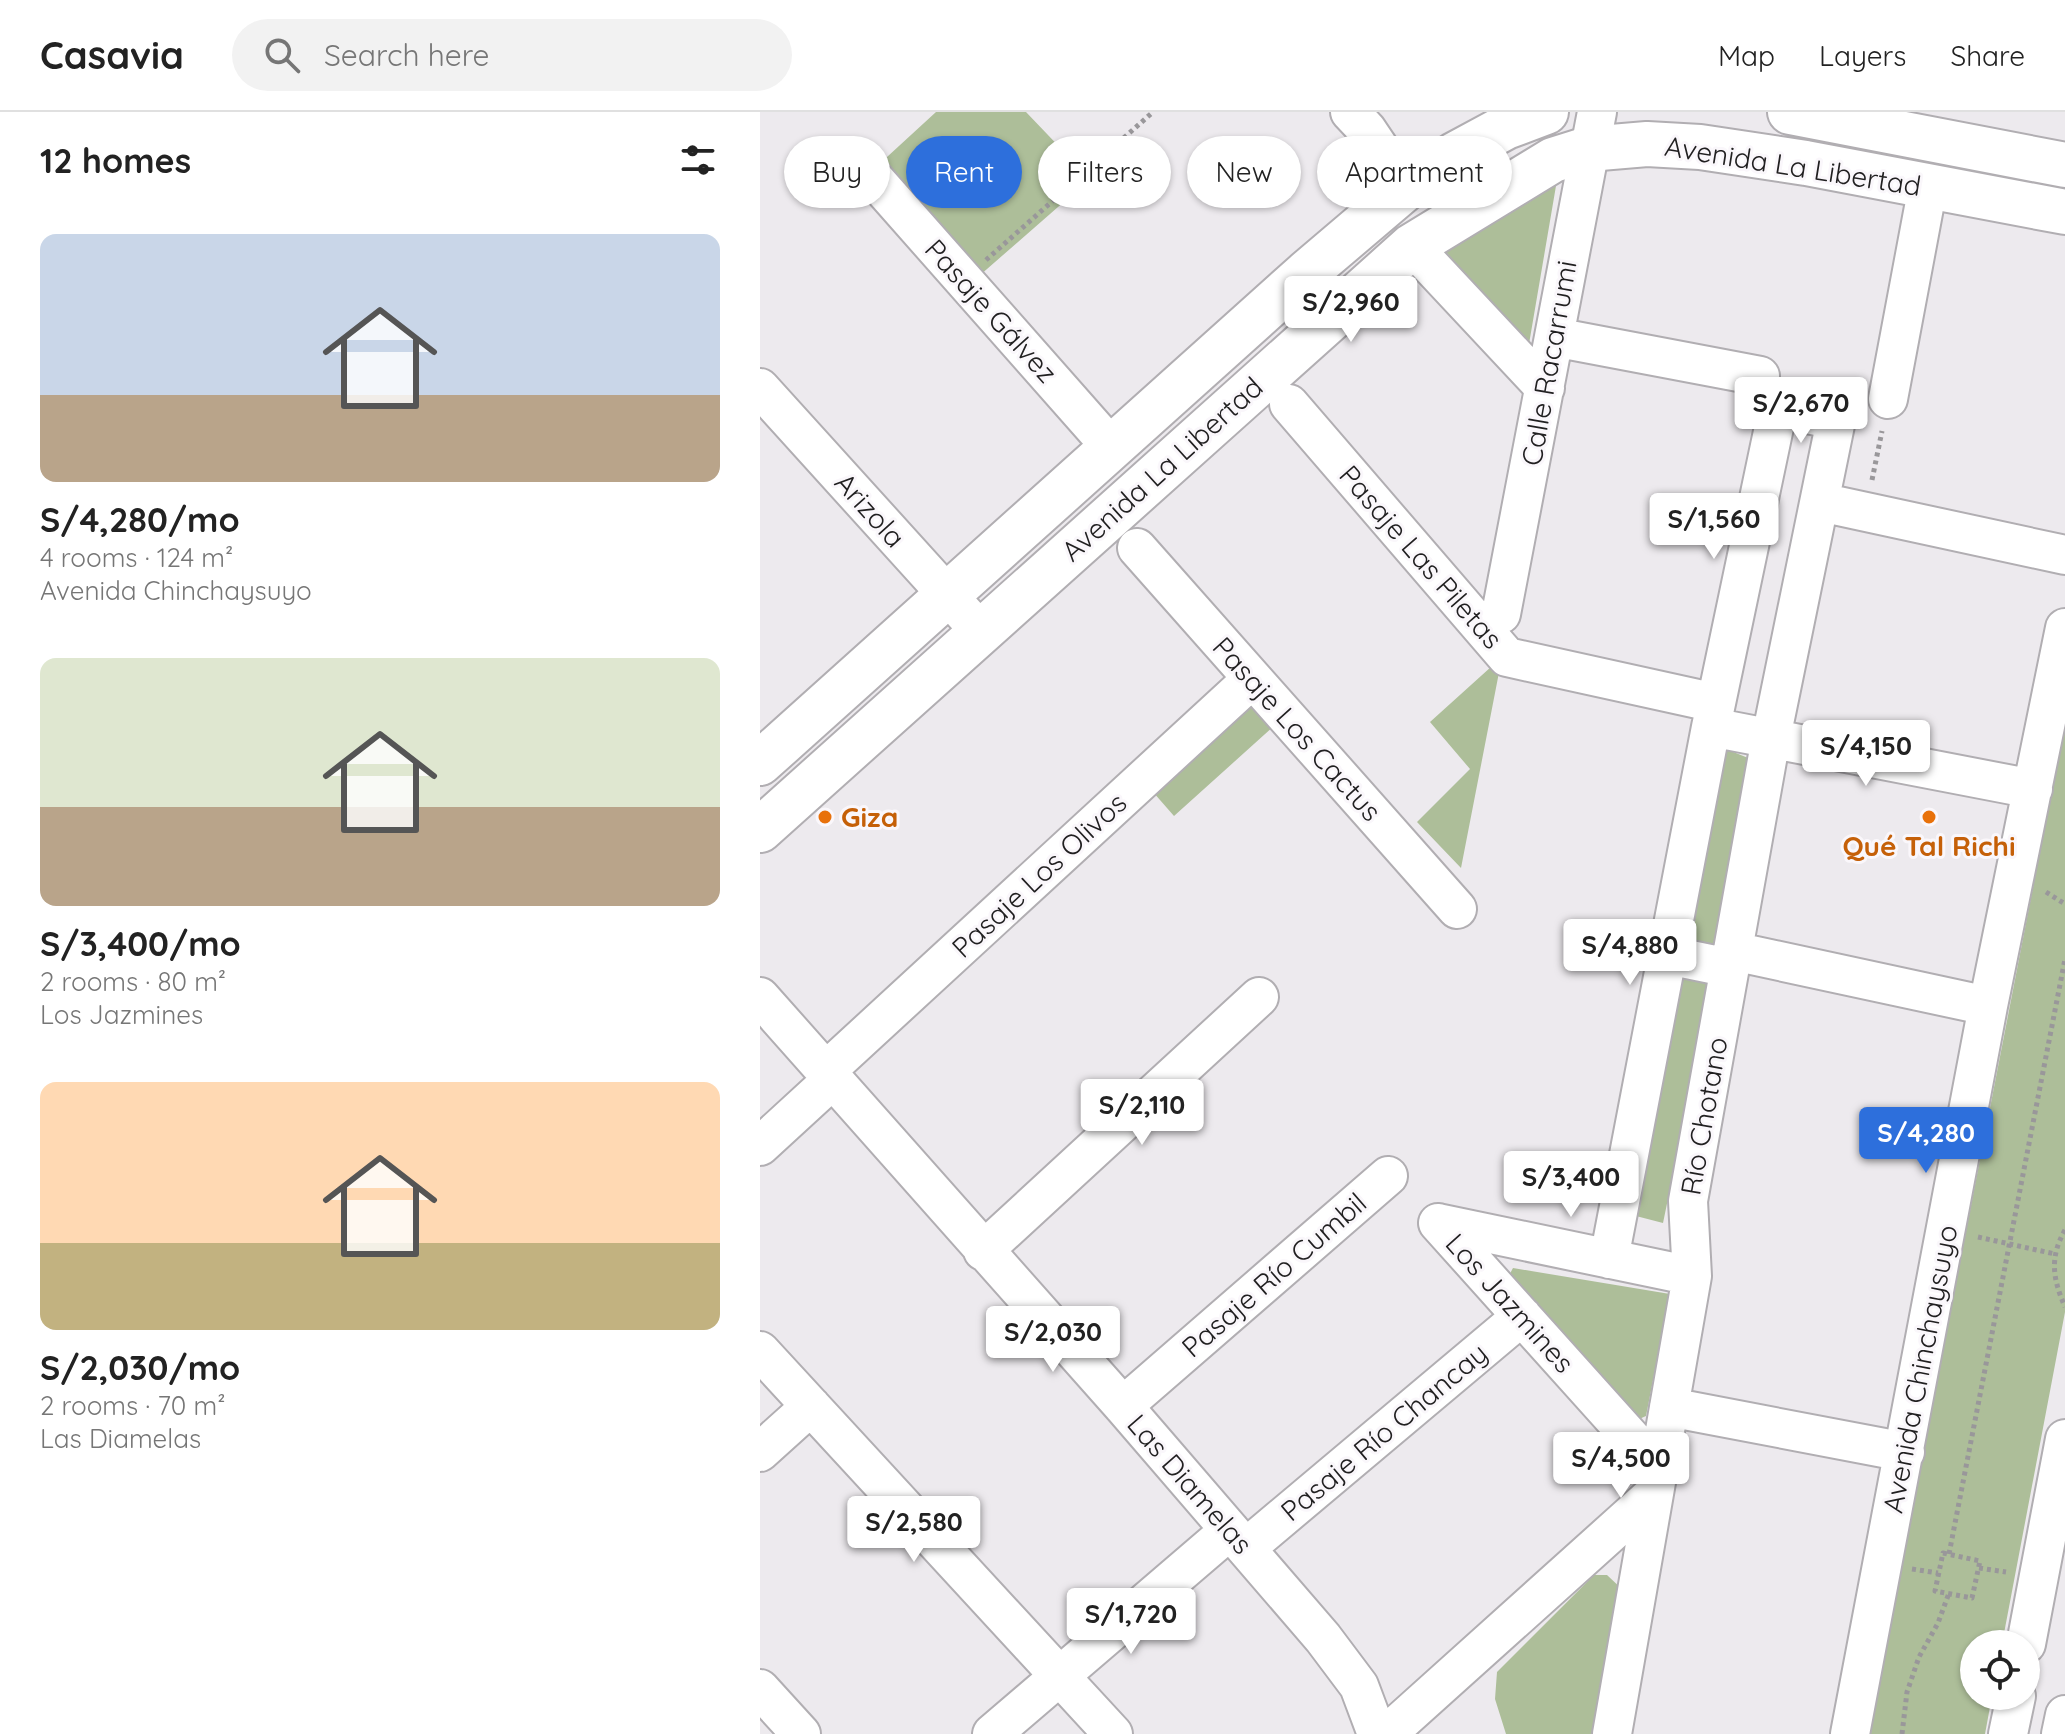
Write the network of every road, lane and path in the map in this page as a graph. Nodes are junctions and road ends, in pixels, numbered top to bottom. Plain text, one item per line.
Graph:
1 (1153, 112) edge
2 (1546, 112) edge
3 (1802, 114) edge
4 (1369, 118) edge
5 (1593, 131) edge
6 (1379, 136) edge
7 (1489, 136) edge
8 (1806, 163) junction
9 (2065, 165) edge
10 (1928, 186) junction
11 (890, 197) edge
12 (1382, 208) edge
13 (2065, 212) edge
14 (1412, 246) junction
15 (1306, 273) junction
16 (963, 280) junction
17 (1337, 310) junction
18 (1554, 337) junction
19 (1760, 376) dead end
20 (1545, 388) junction
21 (1888, 399) joint
22 (1289, 404) dead end
23 (767, 411) edge
24 (1112, 448) junction
25 (1820, 502) junction
26 (1865, 512) junction
27 (1137, 548) dead end
28 (2065, 555) edge
29 (948, 596) junction
30 (1501, 614) dead end
31 (2065, 628) edge
32 (981, 632) junction
33 (1252, 679) junction
34 (1714, 715) junction
35 (1771, 738) junction
36 (760, 763) edge
37 (2033, 789) junction
38 (760, 830) edge
39 (1457, 909) dead end
40 (1667, 955) junction
41 (2065, 959) edge
42 (1732, 960) junction
43 (760, 997) edge
44 (1259, 997) dead end
45 (1988, 1006) junction
46 (829, 1075) junction
47 (760, 1146) edge
48 (1388, 1176) dead end
49 (1948, 1230) junction
50 (2065, 1230) edge
51 (2011, 1243) junction
52 (983, 1251) junction
53 (2055, 1254) junction
54 (1609, 1259) junction
55 (1692, 1276) junction
56 (2065, 1307) edge
57 (1522, 1316) junction
58 (760, 1351) edge
59 (811, 1406) junction
60 (1123, 1406) junction
61 (1669, 1407) junction
62 (2065, 1439) edge
63 (760, 1452) edge
64 (1905, 1452) junction
65 (1656, 1481) junction
66 (1238, 1539) junction
67 (2054, 1553) edge
68 (1949, 1554) junction
69 (1949, 1593) junction
70 (2030, 1630) edge
71 (1059, 1676) junction
72 (760, 1689) edge
73 (2013, 1710) edge
74 (2065, 1715) edge
75 (801, 1734) edge
76 (992, 1734) edge
77 (1113, 1734) edge
78 (1377, 1734) edge
79 (1387, 1734) edge
80 (1612, 1734) edge
81 (1850, 1734) edge
82 (1902, 1734) edge
83 (2008, 1734) edge
84 (2061, 1734) edge

1 - 16 path
2 - 7 main road, Avenida La Libertad
3 - 8 main road
3 - 9 main road, Avenida La Libertad
4 - 6 street
5 - 8 main road, Avenida La Libertad
5 - 14 main road, Avenida La Libertad
5 - 18 street, Calle Racarrumi
8 - 10 main road, Avenida La Libertad
10 - 13 main road, Avenida La Libertad
10 - 21 street
11 - 16 street, Pasaje Gálvez
12 - 15 main road, Avenida La Libertad
14 - 17 main road, Avenida La Libertad
14 - 20 street
15 - 17 main road
15 - 24 main road, Avenida La Libertad
16 - 24 street, Pasaje Gálvez
17 - 32 main road, Avenida La Libertad
18 - 19 street
18 - 20 street, Calle Racarrumi
20 - 30 street, Calle Racarrumi
21 - 26 path
22 - 34 street, Pasaje Las Piletas
23 - 29 street, Arizola
24 - 29 main road, Avenida La Libertad
25 - 26 street
25 - 34 street, Río Chotano
25 - 35 street, Río Chotano
26 - 28 street
27 - 33 street, Pasaje Los Cactus
29 - 32 street, Arizola
29 - 36 main road, Avenida La Libertad
31 - 37 street, Avenida Chinchaysuyo
32 - 38 main road, Avenida La Libertad
33 - 39 street, Pasaje Los Cactus
33 - 46 street, Pasaje Los Olivos
34 - 35 street, Pasaje Las Piletas
34 - 40 street, Río Chotano
35 - 37 street, Pasaje Las Piletas
35 - 42 street, Río Chotano
37 - 45 street, Avenida Chinchaysuyo
40 - 42 street
40 - 54 street, Río Chotano
41 - 51 path
42 - 45 street
42 - 55 street, Río Chotano
43 - 46 street, Las Diamelas
44 - 52 street
45 - 49 street, Avenida Chinchaysuyo
46 - 47 street, Pasaje Los Olivos
46 - 52 street, Las Diamelas
48 - 60 street, Pasaje Río Cumbil
49 - 51 path
49 - 64 street, Avenida Chinchaysuyo
50 - 53 path
51 - 53 path
51 - 68 path
52 - 60 street, Las Diamelas
53 - 56 path
54 - 55 street, Los Jazmines
54 - 57 street, Los Jazmines
55 - 61 street, Río Chotano
57 - 65 street, Los Jazmines
57 - 66 street, Pasaje Río Chancay
58 - 59 street
59 - 63 street
59 - 71 street
60 - 66 street, Las Diamelas
61 - 64 street
61 - 65 street, Río Chotano
62 - 67 street
64 - 81 street, Avenida Chinchaysuyo
65 - 79 street
65 - 80 street, Río Chotano
66 - 71 street, Pasaje Río Chancay
66 - 78 street, Las Diamelas
67 - 70 street
68 - 69 path
68 - 69 path
69 - 82 path
71 - 76 street, Pasaje Río Chancay
71 - 77 street
72 - 75 street
73 - 83 street
74 - 84 street

